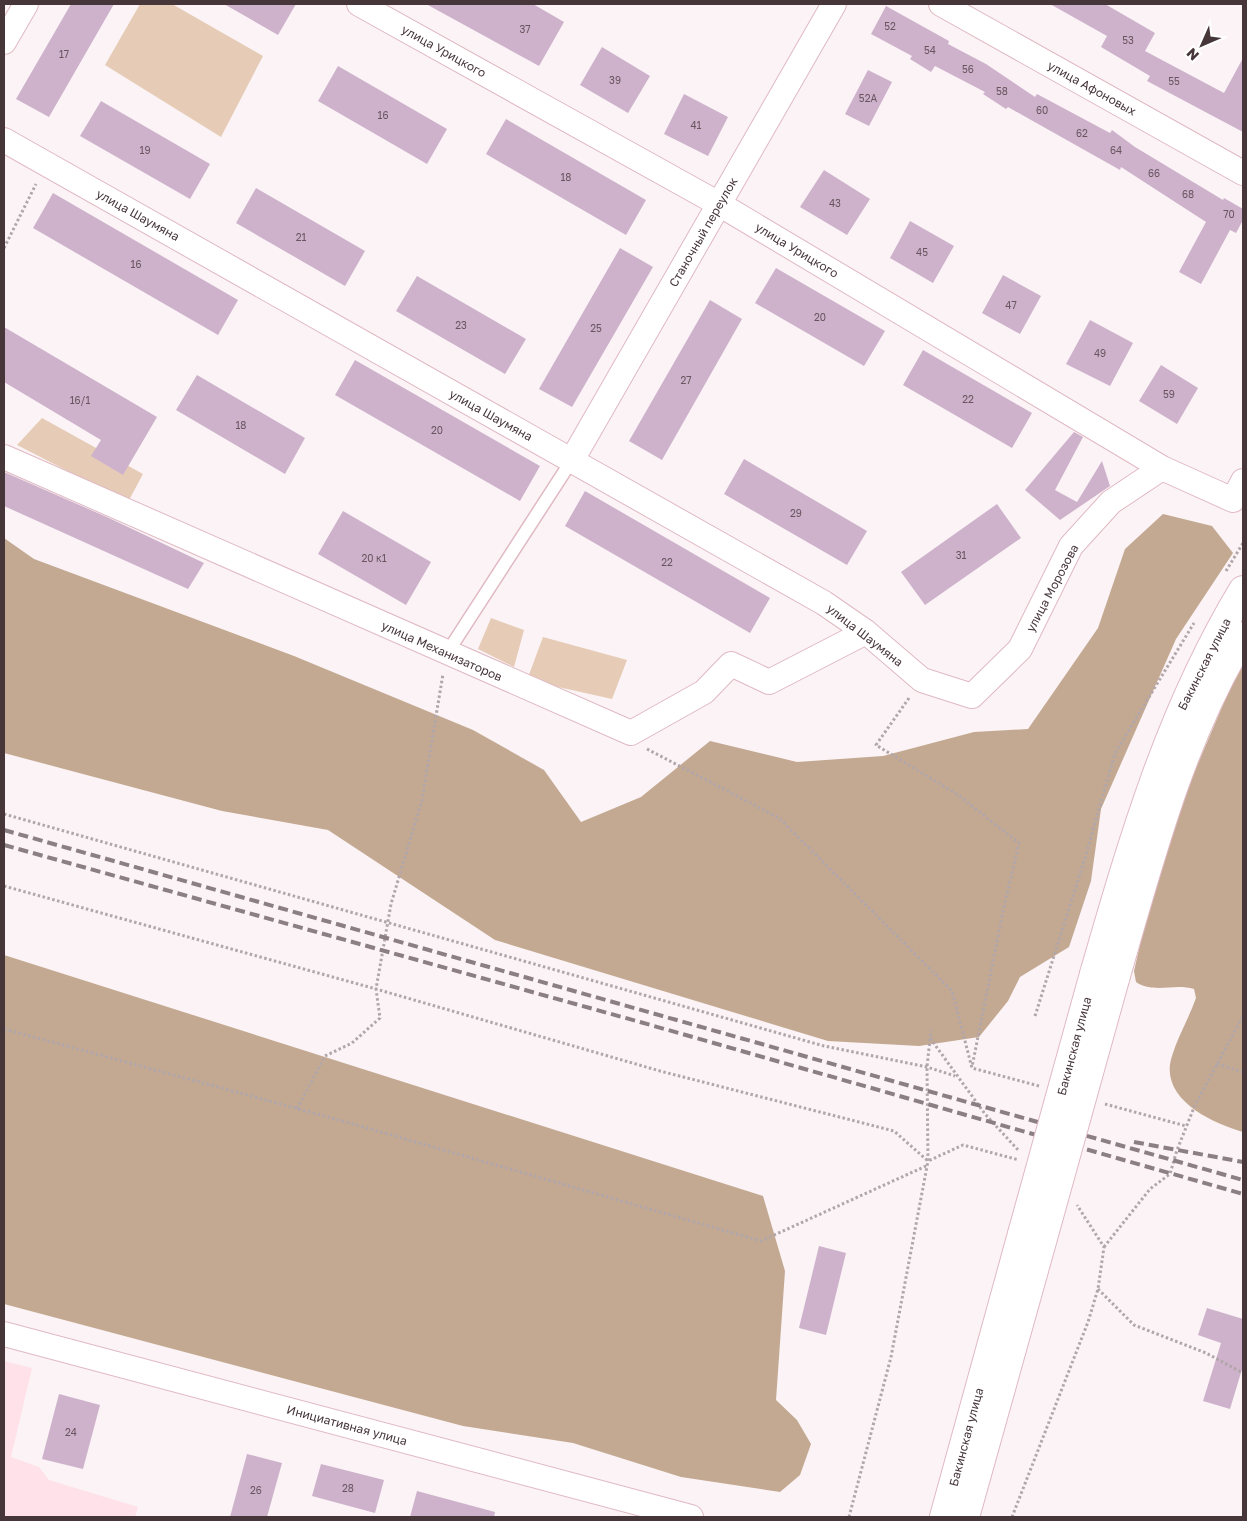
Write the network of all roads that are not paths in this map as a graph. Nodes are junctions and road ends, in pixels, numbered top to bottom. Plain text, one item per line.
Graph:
1 (26, 4) edge
2 (359, 4) edge
3 (834, 4) edge
4 (941, 4) edge
5 (4, 42) edge
6 (4, 140) edge
7 (1243, 173) edge
8 (719, 204) junction
9 (4, 456) edge
10 (572, 460) junction
11 (1162, 468) junction
12 (1238, 490) edge
13 (1233, 583) edge
14 (866, 632) junction
15 (1243, 636) edge
16 (447, 653) junction
17 (972, 696) joint
18 (1104, 976) junction
19 (1032, 1236) junction
20 (4, 1334) edge
21 (691, 1517) edge
22 (944, 1517) edge
23 (966, 1517) edge

1 - 5 street
2 - 8 street, улица Урицкого
3 - 8 street, Станочный переулок
4 - 7 street, улица Афоновых
6 - 10 street, улица Шаумяна
8 - 10 street, Станочный переулок
8 - 11 street, улица Урицкого
9 - 16 street, улица Механизаторов
10 - 14 street, улица Шаумяна
10 - 16 lane
11 - 12 street, улица Урицкого
11 - 17 street, улица Морозова
13 - 18 main road, Бакинская улица
14 - 16 street, улица Механизаторов
14 - 17 street, улица Шаумяна
15 - 18 main road, Бакинская улица
18 - 19 main road, Бакинская улица, bridge
19 - 22 main road, Бакинская улица
19 - 23 main road, Бакинская улица
20 - 21 street, Инициативная улица

